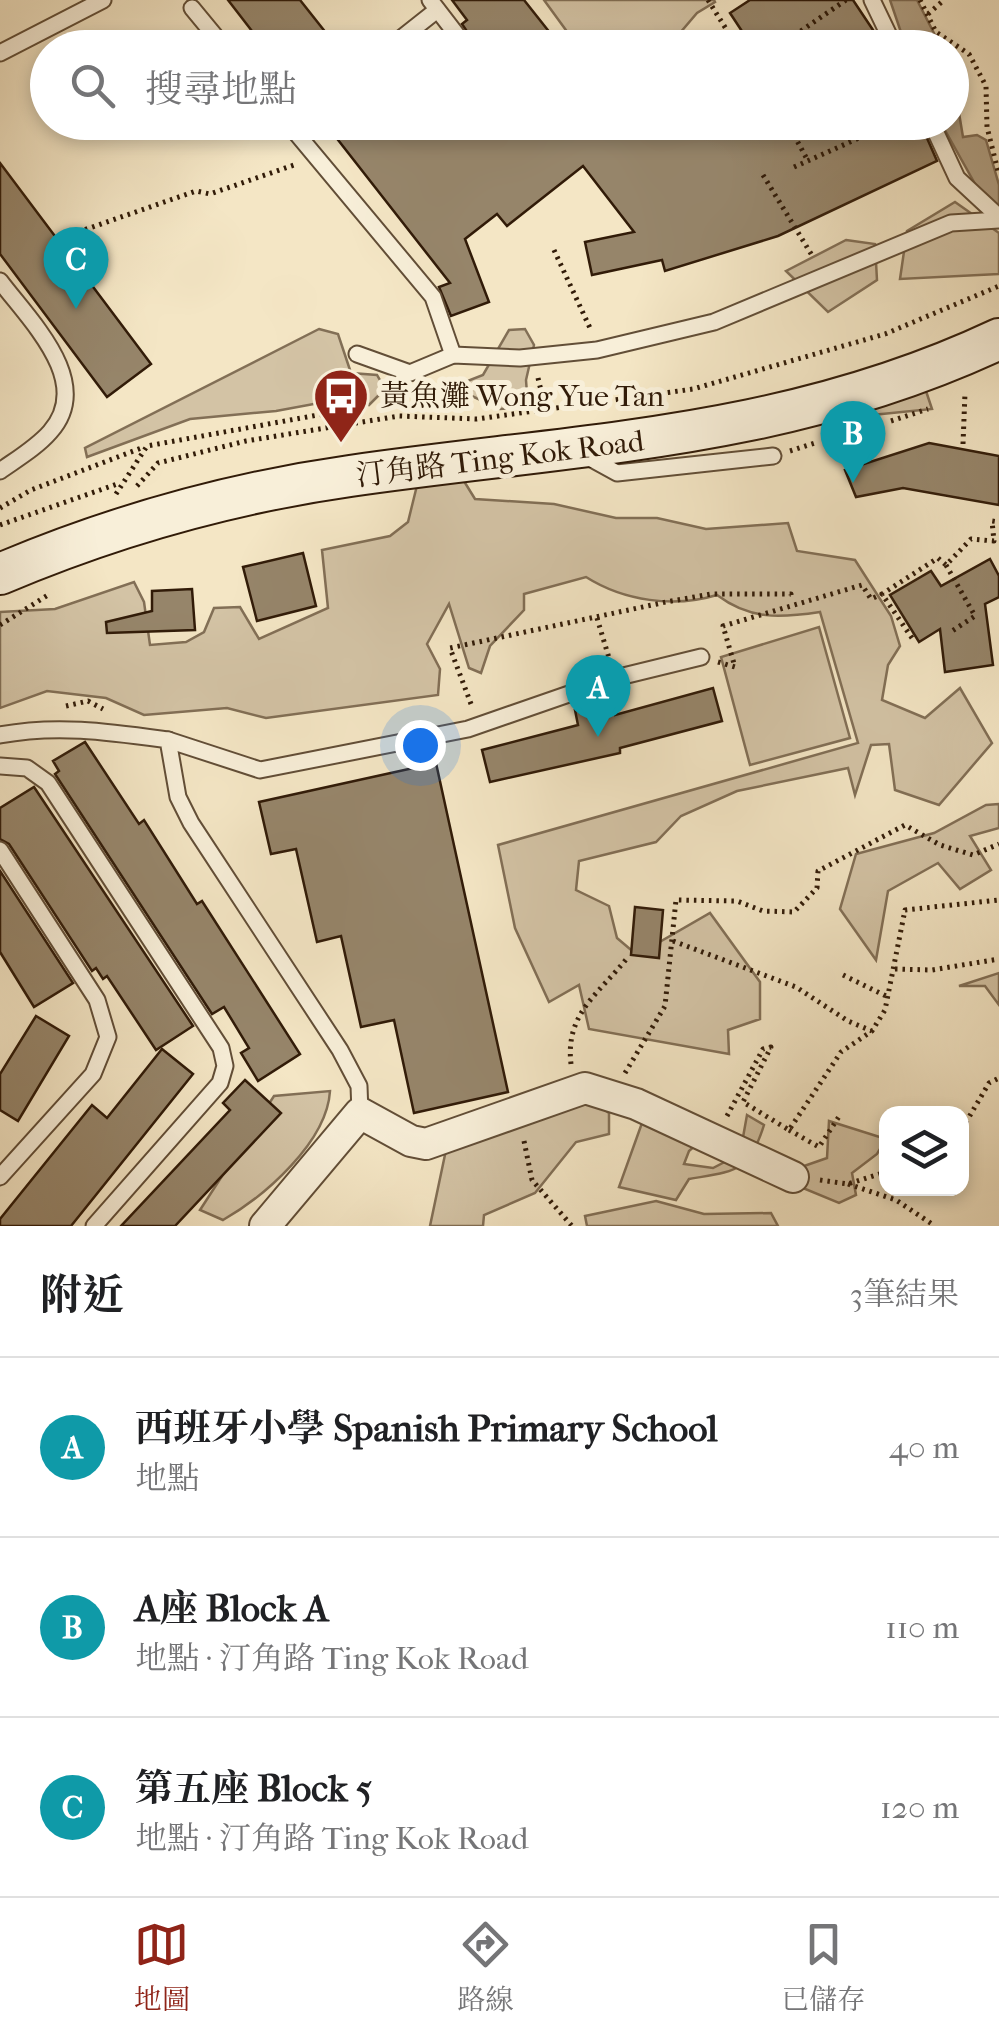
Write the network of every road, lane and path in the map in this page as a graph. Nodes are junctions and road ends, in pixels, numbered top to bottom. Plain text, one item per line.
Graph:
1 (102, 0) edge
2 (708, 0) edge
3 (846, 0) edge
4 (872, 0) edge
5 (920, 0) edge
6 (944, 0) edge
7 (433, 5) edge
8 (192, 8) dead end
9 (928, 14) junction
10 (44, 30) edge
11 (210, 30) edge
12 (407, 30) edge
13 (453, 30) edge
14 (727, 30) edge
15 (802, 30) edge
16 (886, 30) edge
17 (935, 30) edge
18 (30, 37) edge
19 (0, 53) edge
20 (969, 54) edge
21 (302, 140) edge
22 (797, 140) edge
23 (855, 140) edge
24 (939, 140) edge
25 (316, 157) junction
26 (808, 161) junction
27 (794, 167) dead end
28 (999, 175) edge
29 (763, 176) dead end
30 (999, 219) edge
31 (78, 232) dead end
32 (554, 250) dead end
33 (827, 276) junction
34 (0, 281) edge
35 (999, 286) edge
36 (999, 339) edge
37 (597, 350) junction
38 (357, 354) dead end
39 (454, 355) junction
40 (532, 356) junction
41 (965, 393) dead end
42 (546, 412) junction
43 (329, 413) dead end
44 (548, 423) dead end
45 (964, 444) dead end
46 (147, 446) junction
47 (578, 451) junction
48 (773, 456) dead end
49 (0, 471) edge
50 (123, 482) junction
51 (130, 498) dead end
52 (108, 505) dead end
53 (0, 508) edge
54 (999, 522) edge
55 (0, 525) edge
56 (946, 565) junction
57 (0, 574) edge
58 (58, 591) dead end
59 (882, 594) junction
60 (792, 600) dead end
61 (597, 618) junction
62 (0, 625) edge
63 (949, 633) dead end
64 (912, 638) dead end
65 (701, 656) joint
66 (615, 678) junction
67 (479, 726) junction
68 (0, 736) edge
69 (168, 740) junction
70 (0, 766) edge
71 (999, 844) edge
72 (0, 850) edge
73 (999, 900) edge
74 (673, 941) junction
75 (628, 957) dead end
76 (999, 959) edge
77 (895, 968) junction
78 (843, 975) dead end
79 (888, 997) junction
80 (872, 1031) junction
81 (999, 1078) edge
82 (598, 1091) junction
83 (518, 1108) junction
84 (360, 1113) junction
85 (840, 1115) dead end
86 (969, 1117) edge
87 (789, 1130) junction
88 (714, 1141) junction
89 (879, 1174) edge
90 (0, 1177) edge
91 (793, 1177) joint
92 (848, 1184) junction
93 (94, 1226) edge
94 (265, 1226) edge
95 (572, 1226) edge
96 (935, 1226) edge

1 - 10 lane
2 - 14 path
3 - 15 path
4 - 16 lane
5 - 9 path
6 - 9 path
7 - 12 lane
7 - 13 lane
8 - 11 lane
9 - 17 path
18 - 19 lane
20 - 28 path
21 - 25 lane
22 - 26 path
23 - 26 path
24 - 30 lane
25 - 31 path
25 - 39 lane
26 - 27 path
29 - 33 path
30 - 33 lane
32 - 37 path
33 - 37 lane
34 - 49 lane
35 - 42 path
36 - 47 main road, 汀角路 Ting Kok Road
37 - 40 lane
38 - 39 lane
39 - 40 lane
40 - 42 path
41 - 45 path
42 - 44 path
42 - 51 path
43 - 46 path
46 - 50 path
46 - 53 path
47 - 48 lane
47 - 57 main road, 汀角路 Ting Kok Road
50 - 52 path
50 - 55 path
54 - 56 path
56 - 59 path
56 - 63 path
58 - 62 path
59 - 64 path
59 - 65 path
60 - 61 path
61 - 66 path
61 - 67 path
65 - 66 lane
66 - 67 lane
67 - 69 lane
68 - 69 lane
69 - 84 lane
70 - 93 lane
71 - 74 path
72 - 90 lane
73 - 77 path
74 - 80 path
74 - 82 path
75 - 82 path
76 - 77 path
77 - 79 path
78 - 79 path
79 - 80 path
80 - 87 path
81 - 86 path
82 - 83 street
82 - 88 street
83 - 84 street
83 - 95 path
84 - 94 street
85 - 87 path
87 - 88 path
88 - 91 street
89 - 92 path
91 - 92 path
92 - 96 path

